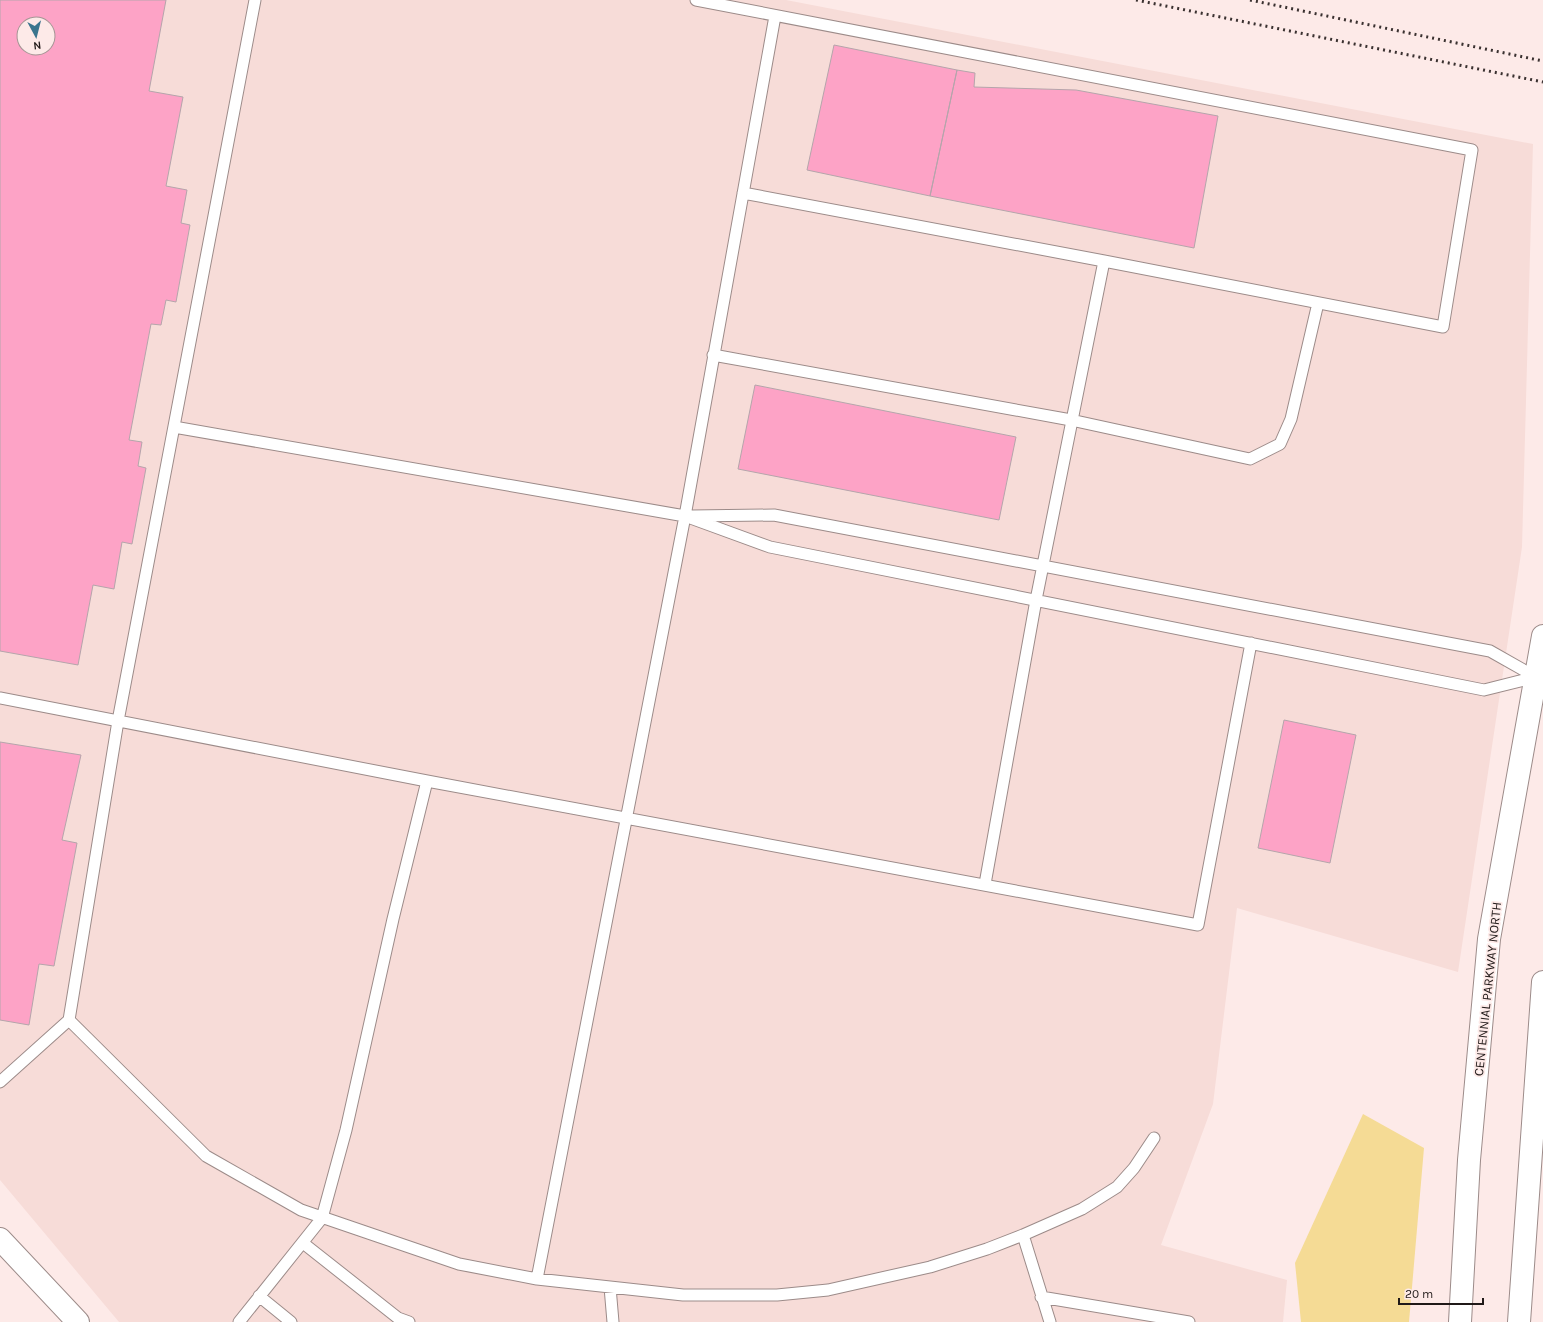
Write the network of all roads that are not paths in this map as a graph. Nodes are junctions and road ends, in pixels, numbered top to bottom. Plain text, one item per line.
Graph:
1 (256, 0) edge
2 (696, 0) edge
3 (775, 16) junction
4 (742, 193) junction
5 (1104, 261) junction
6 (1318, 303) junction
7 (713, 355) junction
8 (1071, 420) junction
9 (174, 426) junction
10 (685, 516) junction
11 (1043, 566) junction
12 (1036, 600) junction
13 (1543, 636) edge
14 (1252, 643) junction
15 (1536, 677) junction
16 (0, 698) edge
17 (118, 721) junction
18 (427, 781) junction
19 (628, 817) junction
20 (985, 884) junction
21 (1543, 983) edge
22 (69, 1020) junction
23 (0, 1082) edge
24 (1154, 1138) dead end
25 (322, 1218) junction
26 (1023, 1235) junction
27 (0, 1239) edge
28 (302, 1243) junction
29 (537, 1279) junction
30 (610, 1287) junction
31 (259, 1296) junction
32 (1041, 1297) junction
33 (78, 1322) edge
34 (239, 1322) edge
35 (291, 1322) edge
36 (409, 1322) edge
37 (613, 1322) edge
38 (1050, 1322) edge
39 (1189, 1322) edge
40 (1460, 1322) edge
41 (1519, 1322) edge

1 - 9 lane
2 - 3 lane
3 - 4 lane
3 - 6 lane
4 - 5 lane
4 - 7 lane
5 - 6 lane
5 - 8 lane
6 - 8 lane
7 - 8 lane
7 - 10 lane
8 - 11 lane
9 - 10 lane
9 - 17 lane
10 - 11 lane
10 - 12 lane
10 - 19 lane
11 - 12 lane
11 - 15 lane
12 - 14 lane
12 - 20 lane
13 - 15 main road, CENTENNIAL PARKWAY NORTH
14 - 15 lane
14 - 20 lane
15 - 40 main road, CENTENNIAL PARKWAY NORTH
16 - 17 lane
17 - 18 lane
17 - 22 lane
18 - 19 lane
18 - 25 lane
19 - 20 lane
19 - 29 lane
21 - 41 main road
22 - 23 lane
22 - 25 lane
24 - 26 lane
25 - 28 lane
25 - 29 lane
26 - 30 lane
26 - 32 lane
27 - 33 main road
28 - 31 lane
28 - 36 lane
29 - 30 lane
30 - 37 lane
31 - 34 lane
31 - 35 lane
32 - 38 lane
32 - 39 lane

